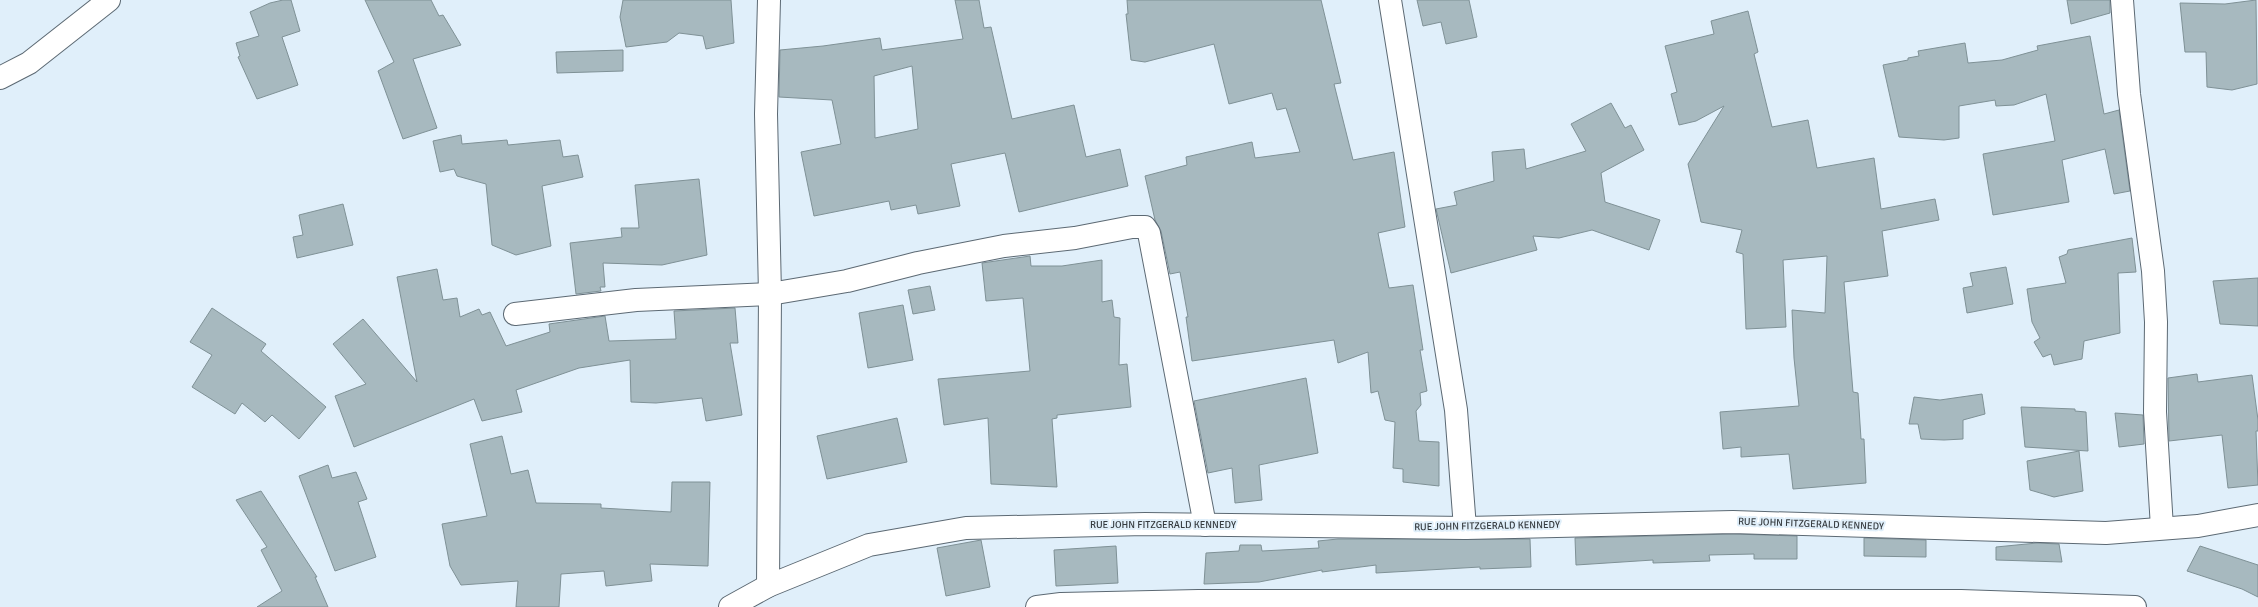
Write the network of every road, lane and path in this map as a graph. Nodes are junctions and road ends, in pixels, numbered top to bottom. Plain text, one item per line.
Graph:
1 (109, 0) edge
2 (769, 0) edge
3 (1390, 0) edge
4 (2122, 0) edge
5 (0, 78) edge
6 (770, 294) junction
7 (515, 314) dead end
8 (2258, 515) edge
9 (1205, 525) junction
10 (1465, 528) junction
11 (2162, 528) junction
12 (768, 586) junction
13 (730, 607) edge
14 (1037, 607) edge
15 (2136, 607) edge

1 - 5 street
2 - 6 street
3 - 10 street
4 - 11 street
6 - 7 street
6 - 9 street
6 - 12 street
8 - 11 street, RUE JOHN FITZGERALD KENNEDY
9 - 10 street, RUE JOHN FITZGERALD KENNEDY
9 - 12 street, RUE JOHN FITZGERALD KENNEDY
10 - 11 street, RUE JOHN FITZGERALD KENNEDY
12 - 13 street, RUE JOHN FITZGERALD KENNEDY
14 - 15 street

